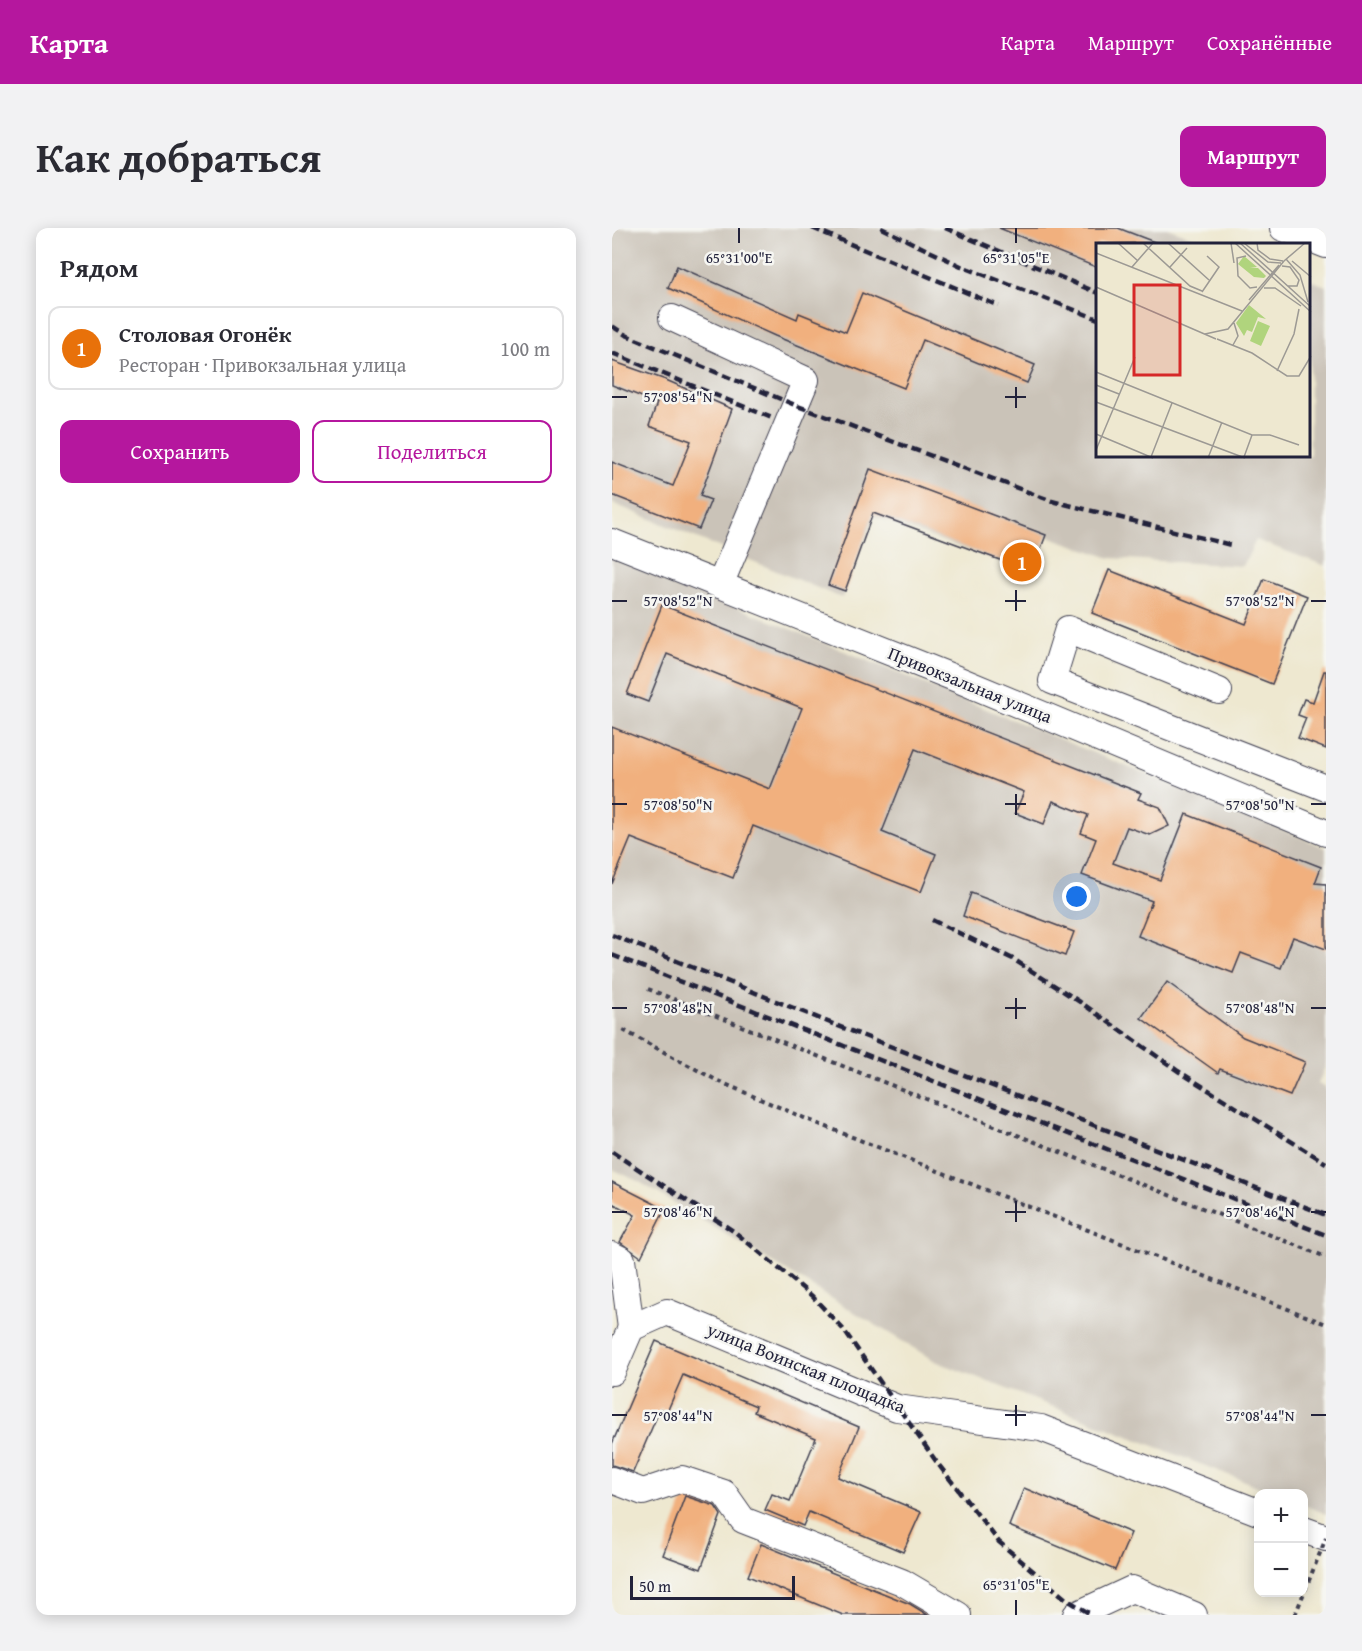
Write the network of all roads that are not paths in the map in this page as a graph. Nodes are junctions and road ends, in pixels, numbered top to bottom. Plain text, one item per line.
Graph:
1 (1283, 228) edge
2 (1326, 245) edge
3 (672, 318) dead end
4 (612, 542) edge
5 (720, 585) junction
6 (1219, 691) dead end
7 (1326, 788) edge
8 (1326, 833) edge
9 (612, 1255) edge
10 (631, 1328) junction
11 (612, 1372) edge
12 (612, 1480) edge
13 (1254, 1510) edge
14 (1308, 1531) edge
15 (1326, 1538) edge
16 (958, 1615) edge
17 (1076, 1615) edge
18 (1194, 1615) edge

1 - 2 street
3 - 5 street
4 - 5 street, Привокзальная улица
5 - 8 street, Привокзальная улица
6 - 7 street
9 - 10 street
10 - 11 street
10 - 13 street, улица Воинская площадка
12 - 16 street
14 - 15 street
17 - 18 street

